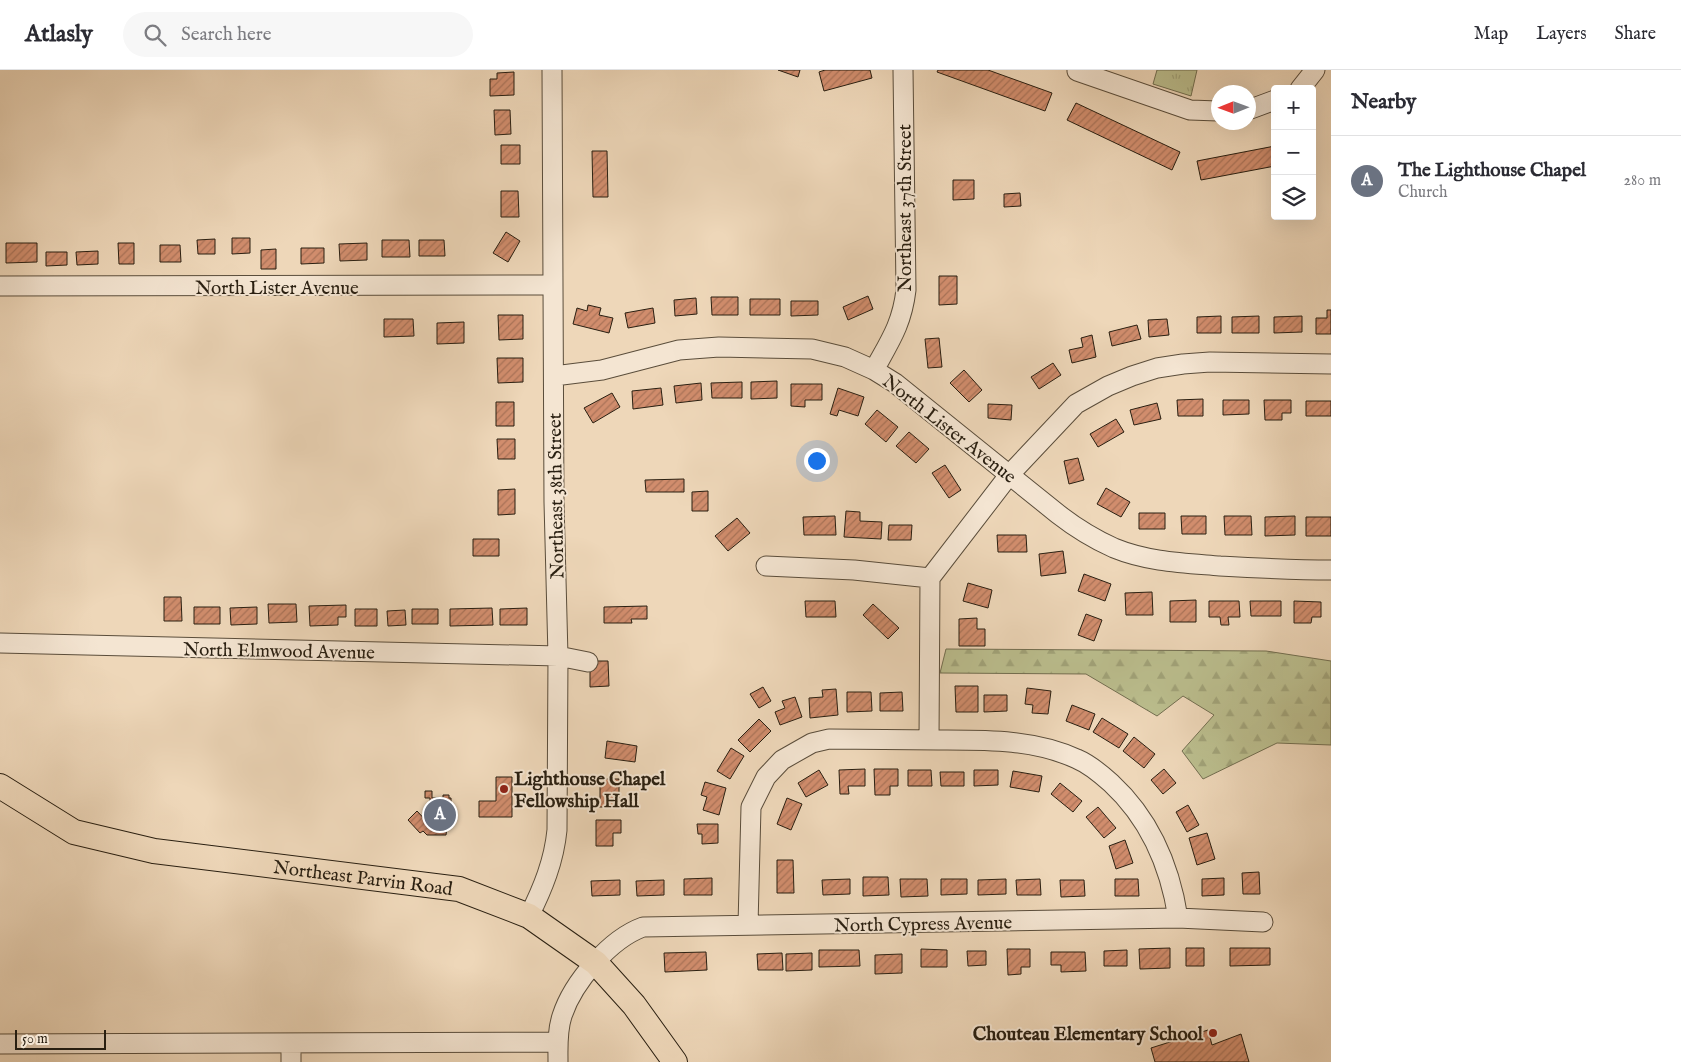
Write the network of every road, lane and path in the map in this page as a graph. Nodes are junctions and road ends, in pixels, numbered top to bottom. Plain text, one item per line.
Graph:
1 (552, 70) edge
2 (903, 70) edge
3 (1077, 70) edge
4 (1315, 70) edge
5 (1303, 85) edge
6 (1271, 101) edge
7 (1256, 107) edge
8 (1211, 110) edge
9 (553, 285) junction
10 (0, 286) edge
11 (1331, 364) edge
12 (874, 370) junction
13 (554, 376) junction
14 (1010, 474) junction
15 (766, 566) dead end
16 (1331, 570) edge
17 (930, 578) junction
18 (0, 643) edge
19 (558, 656) junction
20 (588, 662) dead end
21 (929, 740) junction
22 (0, 786) edge
23 (529, 916) junction
24 (1178, 918) junction
25 (1263, 922) dead end
26 (748, 925) junction
27 (596, 963) junction
28 (558, 1042) junction
29 (291, 1043) junction
30 (0, 1044) edge
31 (291, 1062) edge
32 (558, 1062) edge
33 (675, 1062) edge

1 - 9 street, Northeast 38th Street
2 - 12 street, Northeast 37th Street
3 - 8 street
4 - 5 street
6 - 7 street
9 - 10 street, North Lister Avenue
9 - 13 street, Northeast 38th Street
11 - 14 street
12 - 13 street, North Lister Avenue
12 - 14 street, North Lister Avenue
13 - 19 street, Northeast 38th Street
14 - 16 street, North Lister Avenue
14 - 17 street
15 - 17 street
17 - 21 street
18 - 19 street, North Elmwood Avenue
19 - 20 street, North Elmwood Avenue
19 - 23 street, Northeast 38th Street
21 - 24 street
21 - 26 street
22 - 23 main road, Northeast Parvin Road
23 - 27 main road, Northeast Parvin Road
24 - 25 street, North Cypress Avenue
24 - 26 street, North Cypress Avenue
26 - 27 street, North Cypress Avenue
27 - 28 street
27 - 33 main road, Northeast Parvin Road
28 - 29 street
28 - 32 street
29 - 30 street
29 - 31 street

